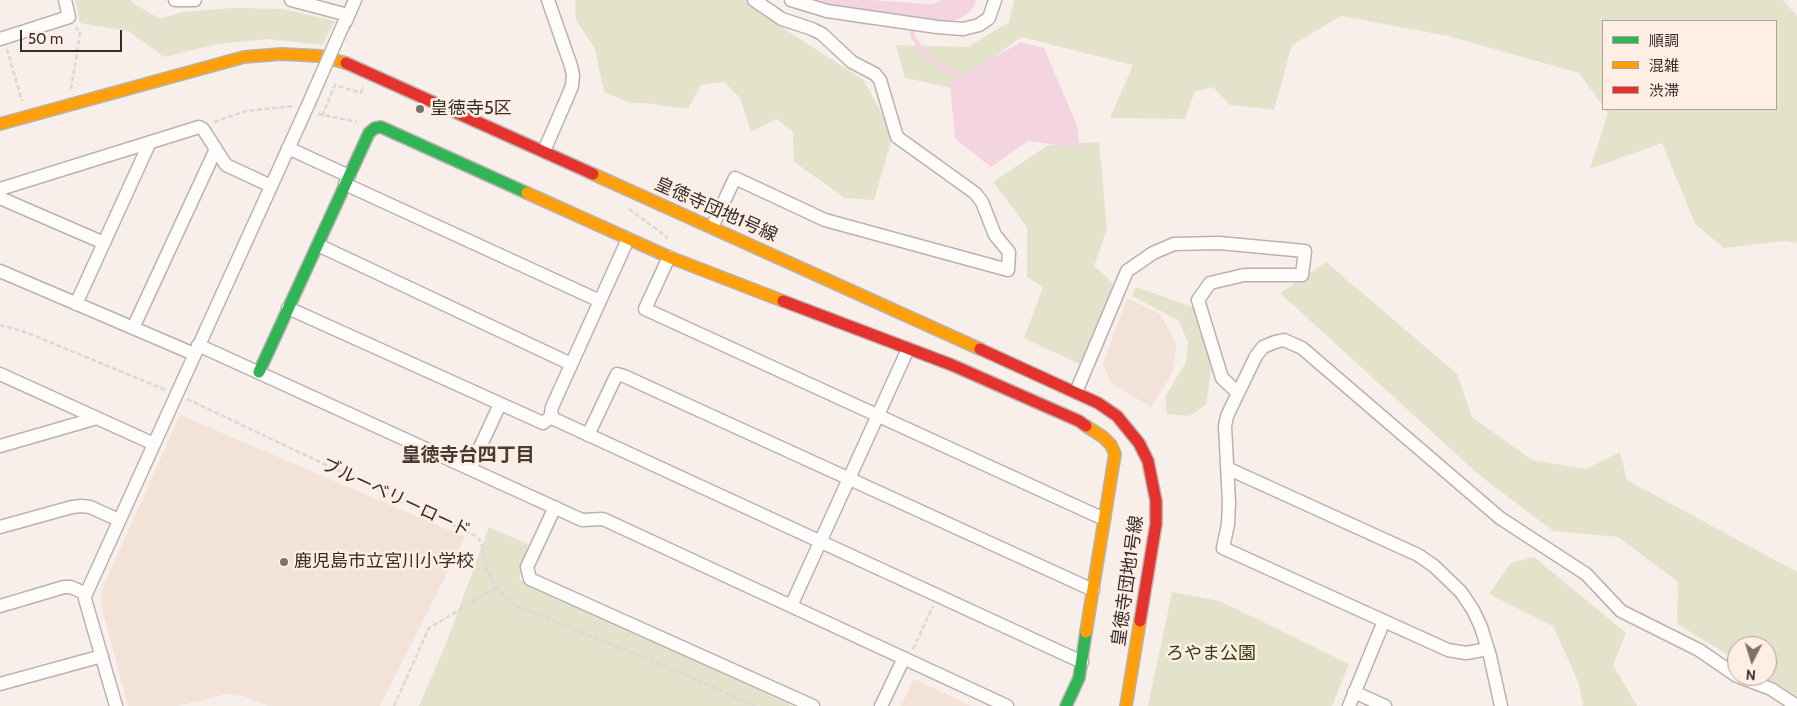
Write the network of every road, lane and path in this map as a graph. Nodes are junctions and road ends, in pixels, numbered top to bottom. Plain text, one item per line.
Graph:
1 (65, 0) edge
2 (175, 0) edge
3 (195, 0) edge
4 (291, 0) edge
5 (355, 0) edge
6 (548, 0) edge
7 (754, 0) edge
8 (791, 0) edge
9 (995, 0) edge
10 (69, 17) junction
11 (346, 19) junction
12 (2, 38) edge
13 (363, 85) dead end
14 (70, 92) dead end
15 (24, 105) dead end
16 (322, 116) dead end
17 (0, 124) edge
18 (150, 142) junction
19 (288, 148) junction
20 (216, 149) junction
21 (544, 151) junction
22 (347, 180) junction
23 (271, 186) junction
24 (0, 189) edge
25 (0, 198) edge
26 (628, 205) dead end
27 (712, 227) junction
28 (628, 239) junction
29 (104, 243) junction
30 (664, 243) dead end
31 (318, 245) junction
32 (670, 257) junction
33 (0, 271) edge
34 (600, 301) junction
35 (76, 304) junction
36 (288, 308) junction
37 (0, 325) edge
38 (133, 328) junction
39 (908, 349) junction
40 (196, 350) junction
41 (571, 364) junction
42 (259, 372) junction
43 (0, 374) edge
44 (1076, 392) junction
45 (1238, 393) junction
46 (176, 394) junction
47 (500, 404) junction
48 (552, 416) junction
49 (878, 416) junction
50 (97, 418) junction
51 (588, 435) junction
52 (154, 444) junction
53 (0, 446) edge
54 (470, 469) junction
55 (1229, 469) junction
56 (849, 479) junction
57 (555, 508) junction
58 (1104, 519) junction
59 (119, 520) junction
60 (0, 527) edge
61 (820, 542) junction
62 (496, 588) junction
63 (1093, 590) junction
64 (86, 594) junction
65 (938, 596) junction
66 (0, 606) edge
67 (791, 606) junction
68 (1384, 621) junction
69 (1488, 649) junction
70 (102, 656) junction
71 (906, 659) junction
72 (1082, 662) junction
73 (1727, 669) edge
74 (0, 684) edge
75 (1761, 686) edge
76 (1354, 692) junction
77 (116, 706) edge
78 (394, 706) edge
79 (755, 706) edge
80 (813, 706) edge
81 (881, 706) edge
82 (1007, 706) edge
83 (1066, 706) edge
84 (1126, 706) edge
85 (1349, 706) edge
86 (1385, 706) edge
87 (1501, 706) edge
88 (1797, 706) edge

1 - 10 street
2 - 3 street
4 - 11 street
5 - 11 street
6 - 21 street
7 - 27 street
8 - 9 street
10 - 12 street
10 - 14 path
11 - 19 street, bridge
12 - 15 path
13 - 16 path
17 - 21 street, 皇徳寺団地1号線
18 - 20 street
18 - 24 street
18 - 29 street
19 - 22 street
19 - 23 street
20 - 23 street
20 - 38 street
21 - 27 street, 皇徳寺団地1号線
22 - 28 street
22 - 31 street
22 - 34 street
23 - 40 street
25 - 29 street
26 - 30 path
27 - 44 street, 皇徳寺団地1号線
28 - 32 street
28 - 34 street
29 - 35 street
31 - 36 street
31 - 41 street
32 - 39 street
32 - 49 street
33 - 35 street
34 - 41 street
35 - 38 street
36 - 42 street
36 - 47 street
37 - 46 path, ブルーベリーロード
38 - 40 street
39 - 49 street
39 - 58 street
40 - 42 street
40 - 46 street
41 - 48 street
42 - 54 street
43 - 50 street
44 - 45 street
44 - 84 street, 皇徳寺団地1号線
45 - 55 street
45 - 73 street
46 - 52 street
46 - 62 path, ブルーベリーロード
47 - 48 street
47 - 54 street
48 - 51 street
49 - 56 street
49 - 58 street
50 - 52 street
50 - 53 street
51 - 56 street
51 - 61 street
52 - 59 street
54 - 57 street
55 - 68 street
55 - 69 street
56 - 61 street
56 - 63 street
57 - 67 street
57 - 80 street
58 - 63 street
59 - 60 street
59 - 64 street
61 - 65 street
61 - 67 street
62 - 78 path
62 - 79 path, ブルーベリーロード
63 - 72 street
64 - 66 street
64 - 70 street
65 - 71 path
65 - 72 street
67 - 71 street
68 - 69 street
68 - 76 street
69 - 87 street
70 - 74 street
70 - 77 street
71 - 81 street
71 - 82 street
72 - 83 street
75 - 88 street
76 - 85 street
76 - 86 street

